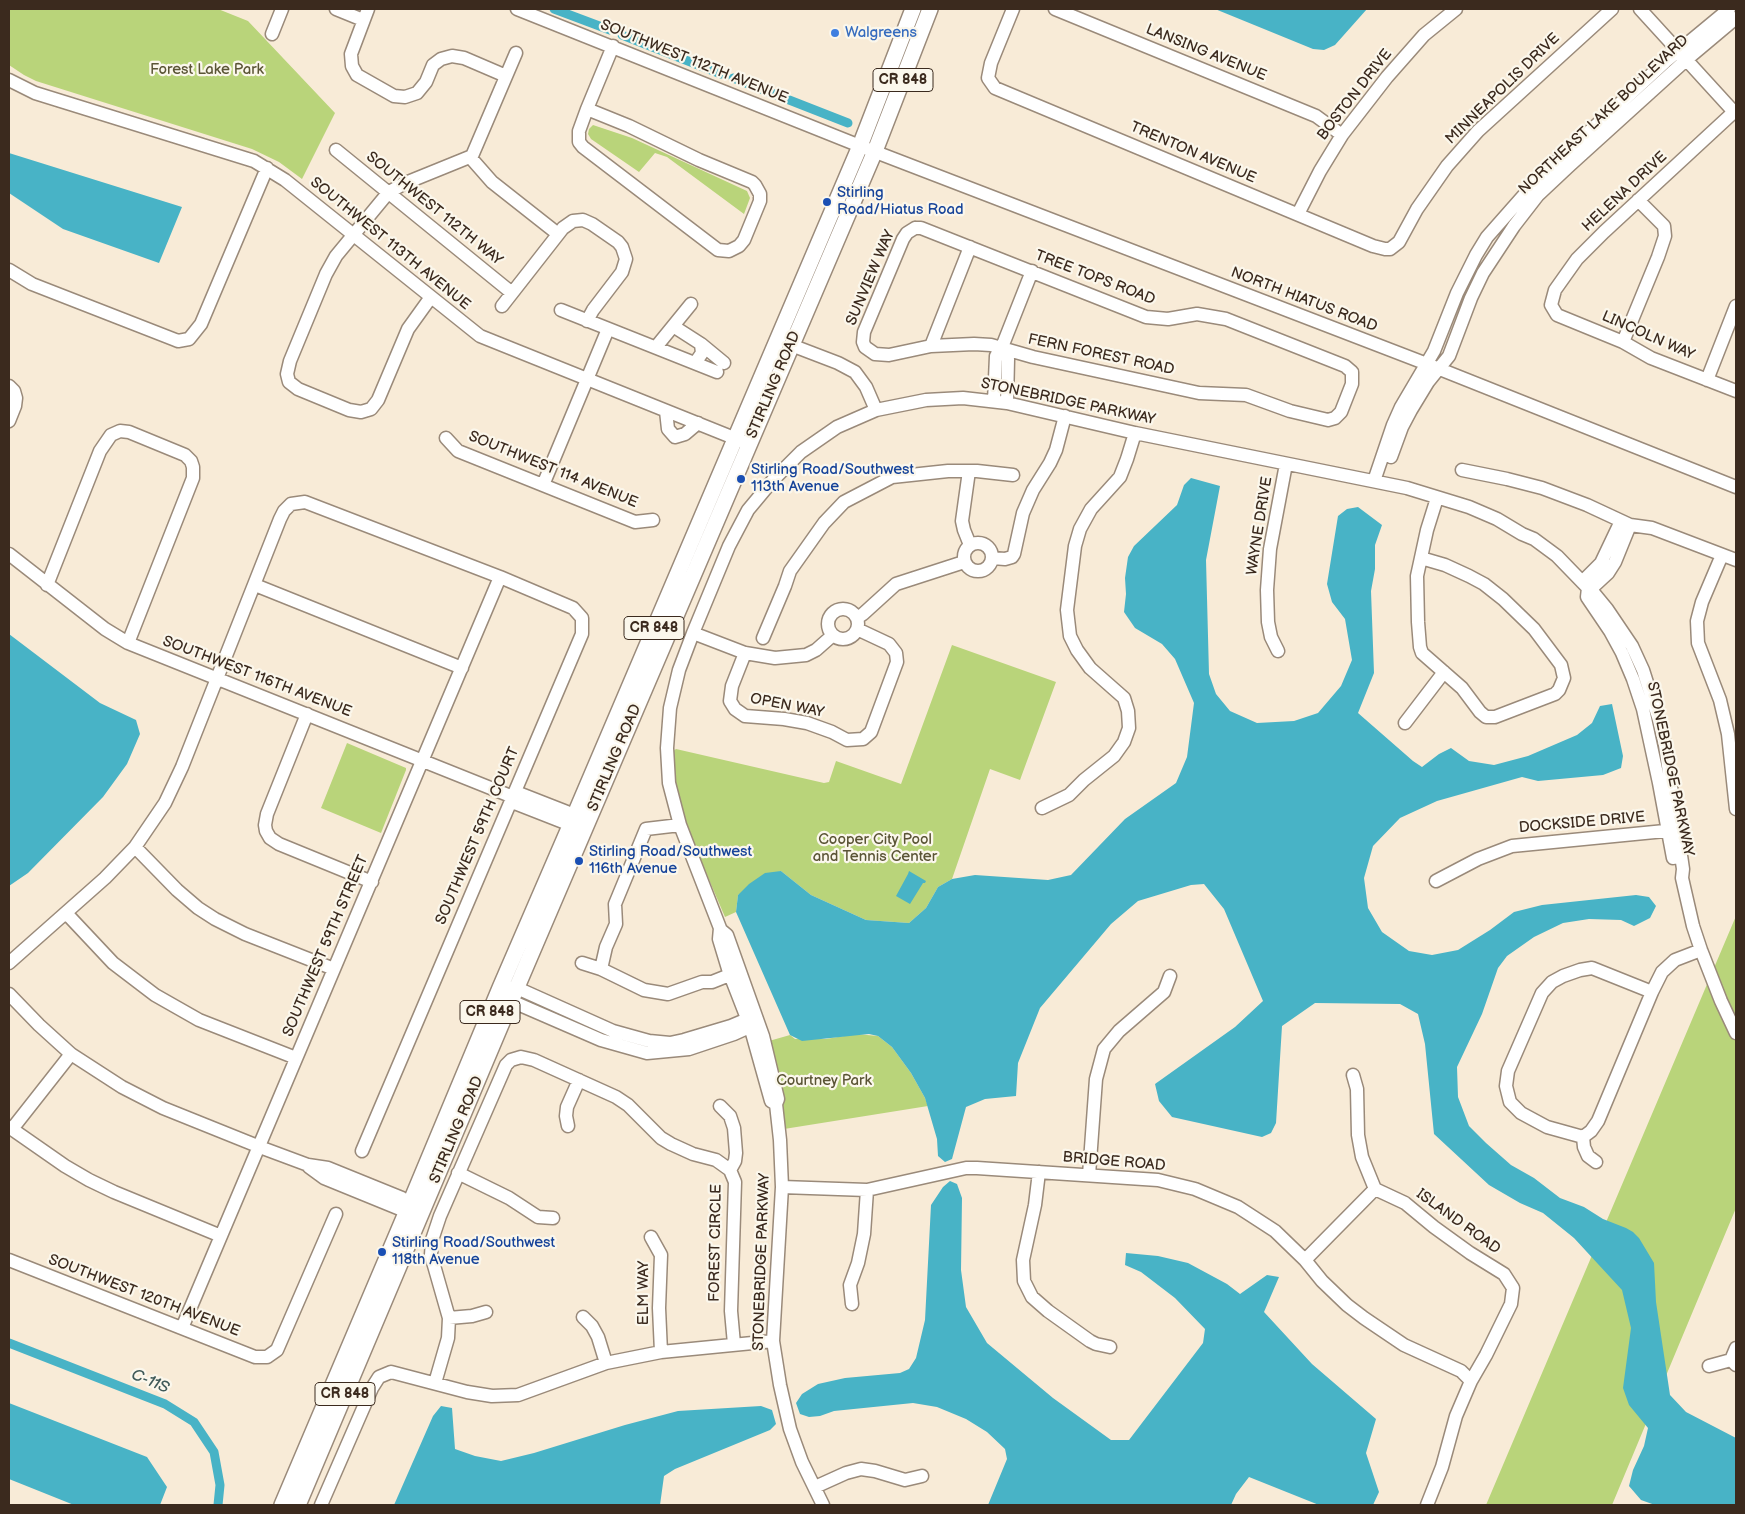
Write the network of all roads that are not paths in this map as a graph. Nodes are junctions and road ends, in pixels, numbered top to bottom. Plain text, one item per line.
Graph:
1 (282, 9) edge
2 (336, 9) edge
3 (517, 9) edge
4 (913, 9) edge
5 (930, 9) edge
6 (1013, 9) edge
7 (1055, 9) edge
8 (1456, 9) edge
9 (1612, 9) edge
10 (1640, 9) edge
11 (1729, 9) edge
12 (366, 14) edge
13 (1736, 18) edge
14 (272, 34) dead end
15 (613, 46) junction
16 (516, 53) dead end
17 (1682, 56) junction
18 (506, 76) junction
19 (9, 80) edge
20 (587, 109) junction
21 (1735, 111) edge
22 (1342, 135) junction
23 (860, 146) junction
24 (336, 150) dead end
25 (875, 151) junction
26 (471, 156) junction
27 (267, 168) junction
28 (388, 193) junction
29 (1638, 200) junction
30 (1298, 214) junction
31 (912, 229) joint
32 (558, 234) junction
33 (354, 235) junction
34 (970, 247) junction
35 (1390, 249) joint
36 (1470, 267) junction
37 (9, 270) edge
38 (1032, 271) junction
39 (1483, 273) junction
40 (512, 292) junction
41 (431, 297) junction
42 (691, 304) dead end
43 (1551, 305) joint
44 (502, 306) dead end
45 (1736, 306) edge
46 (561, 310) dead end
47 (587, 321) junction
48 (673, 326) junction
49 (608, 329) junction
50 (863, 342) joint
51 (1623, 342) junction
52 (701, 344) junction
53 (791, 345) junction
54 (931, 346) junction
55 (656, 347) junction
56 (1002, 347) junction
57 (695, 363) junction
58 (1432, 367) junction
59 (587, 380) junction
60 (1707, 380) junction
61 (12, 390) edge
62 (1736, 391) edge
63 (994, 401) junction
64 (1007, 403) junction
65 (876, 410) junction
66 (666, 411) junction
67 (1065, 416) junction
68 (1336, 418) joint
69 (9, 421) edge
70 (698, 423) junction
71 (1135, 433) junction
72 (446, 438) dead end
73 (735, 438) junction
74 (749, 444) junction
75 (1286, 464) junction
76 (1462, 470) dead end
77 (969, 471) junction
78 (1013, 475) dead end
79 (1379, 482) junction
80 (542, 485) junction
81 (1736, 487) edge
82 (1437, 498) junction
83 (653, 520) dead end
84 (1626, 523) junction
85 (970, 545) junction
86 (9, 554) edge
87 (1722, 555) junction
88 (992, 558) junction
89 (1421, 558) junction
90 (1736, 560) edge
91 (964, 562) junction
92 (500, 577) junction
93 (47, 585) junction
94 (255, 585) junction
95 (1585, 585) junction
96 (857, 624) junction
97 (693, 633) junction
98 (834, 635) junction
99 (763, 638) dead end
100 (128, 643) junction
101 (1278, 651) dead end
102 (745, 653) junction
103 (462, 668) junction
104 (1444, 672) junction
105 (217, 678) junction
106 (306, 714) junction
107 (1404, 723) dead end
108 (1732, 733) edge
109 (424, 760) junction
110 (513, 797) junction
111 (1042, 808) dead end
112 (1736, 810) edge
113 (580, 821) junction
114 (680, 826) junction
115 (1673, 830) junction
116 (135, 847) junction
117 (1436, 881) dead end
118 (372, 882) junction
119 (66, 913) junction
120 (1701, 950) junction
121 (9, 963) edge
122 (582, 963) dead end
123 (334, 969) junction
124 (601, 970) junction
125 (734, 970) junction
126 (1170, 976) dead end
127 (500, 988) junction
128 (1652, 992) junction
129 (9, 994) edge
130 (514, 994) junction
131 (753, 1021) junction
132 (1736, 1033) edge
133 (71, 1054) junction
134 (296, 1058) junction
135 (1353, 1076) dead end
136 (579, 1080) junction
137 (720, 1106) dead end
138 (568, 1126) dead end
139 (10, 1128) edge
140 (1583, 1137) junction
141 (259, 1146) junction
142 (362, 1151) dead end
143 (1596, 1162) dead end
144 (730, 1170) junction
145 (1039, 1172) junction
146 (458, 1173) junction
147 (1089, 1175) junction
148 (782, 1187) junction
149 (1375, 1189) junction
150 (867, 1190) junction
151 (416, 1209) junction
152 (336, 1214) dead end
153 (553, 1218) dead end
154 (221, 1236) junction
155 (651, 1236) dead end
156 (9, 1260) edge
157 (1304, 1260) junction
158 (852, 1304) dead end
159 (486, 1312) dead end
160 (583, 1317) dead end
161 (449, 1318) junction
162 (182, 1328) junction
163 (773, 1341) junction
164 (734, 1344) junction
165 (1110, 1347) dead end
166 (660, 1352) junction
167 (1735, 1357) edge
168 (606, 1363) junction
169 (1710, 1366) dead end
170 (1471, 1381) junction
171 (435, 1383) junction
172 (922, 1476) dead end
173 (815, 1487) junction
174 (824, 1504) edge
175 (282, 1505) edge
176 (298, 1505) edge
177 (320, 1505) edge
178 (1427, 1505) edge

1 - 14 street
2 - 12 street
3 - 15 street, SOUTHWEST 112TH AVENUE
4 - 23 main road, STIRLING ROAD / CR 848
5 - 25 main road, STIRLING ROAD / CR 848
6 - 30 street, TRENTON AVENUE
7 - 22 street, LANSING AVENUE
8 - 22 street, BOSTON DRIVE
9 - 35 street, MINNEAPOLIS DRIVE
10 - 17 street
11 - 17 street, NORTHEAST LAKE BOULEVARD
12 - 18 street
13 - 17 street, NORTHEAST LAKE BOULEVARD
15 - 20 street
15 - 23 street, SOUTHWEST 112TH AVENUE
16 - 18 street
17 - 21 street
17 - 36 street, NORTHEAST LAKE BOULEVARD
17 - 39 street, NORTHEAST LAKE BOULEVARD
18 - 26 street
19 - 27 street, SOUTHWEST 113TH AVENUE
20 - 20 street
21 - 29 street, HELENA DRIVE
22 - 30 street, BOSTON DRIVE
23 - 25 street, NORTH HIATUS ROAD
23 - 73 main road, STIRLING ROAD / CR 848
24 - 28 street, SOUTHWEST 112TH WAY
25 - 53 main road, STIRLING ROAD / CR 848
25 - 58 street, NORTH HIATUS ROAD
26 - 28 street
26 - 32 street
27 - 33 street, SOUTHWEST 113TH AVENUE
27 - 37 street
28 - 33 street
28 - 40 street, SOUTHWEST 112TH WAY
29 - 43 street, HELENA DRIVE
29 - 51 street
30 - 35 street, TRENTON AVENUE
31 - 34 street, TREE TOPS ROAD
31 - 50 street, SUNVIEW WAY
32 - 40 street
32 - 47 street
33 - 41 street, SOUTHWEST 113TH AVENUE
33 - 41 street
34 - 38 street, TREE TOPS ROAD
34 - 54 street
36 - 39 street
36 - 58 street, NORTHEAST LAKE BOULEVARD
38 - 56 street
38 - 68 street, TREE TOPS ROAD
39 - 58 street, NORTHEAST LAKE BOULEVARD
40 - 44 street
41 - 59 street, SOUTHWEST 113TH AVENUE
42 - 48 street
43 - 51 street, LINCOLN WAY
45 - 60 street
46 - 47 street
47 - 49 street
48 - 52 street
48 - 55 street
49 - 55 street
49 - 59 street
50 - 54 street, FERN FOREST ROAD
51 - 60 street, LINCOLN WAY
52 - 57 street
52 - 57 street
53 - 65 street
53 - 74 main road, STIRLING ROAD / CR 848
54 - 56 street, FERN FOREST ROAD
55 - 57 street
56 - 63 street
56 - 64 street
56 - 68 street, FERN FOREST ROAD
58 - 79 street, NORTHEAST LAKE BOULEVARD
58 - 81 street, NORTH HIATUS ROAD
59 - 66 street, SOUTHWEST 113TH AVENUE
59 - 80 street
60 - 62 street, LINCOLN WAY
61 - 69 street
63 - 64 street, STONEBRIDGE PARKWAY
63 - 65 street, STONEBRIDGE PARKWAY
64 - 67 street, STONEBRIDGE PARKWAY
65 - 97 street, STONEBRIDGE PARKWAY
66 - 70 street, SOUTHWEST 113TH AVENUE
66 - 70 street
67 - 71 street, STONEBRIDGE PARKWAY
67 - 88 street
70 - 73 street, SOUTHWEST 113TH AVENUE
71 - 75 street, STONEBRIDGE PARKWAY
71 - 111 street
72 - 80 street, SOUTHWEST 114 AVENUE
73 - 74 street, SOUTHWEST 113TH AVENUE
73 - 113 main road, STIRLING ROAD / CR 848
74 - 113 main road, STIRLING ROAD / CR 848
75 - 79 street, STONEBRIDGE PARKWAY
75 - 101 street, WAYNE DRIVE
76 - 84 street
77 - 78 street
77 - 85 street
77 - 99 street
79 - 82 street, STONEBRIDGE PARKWAY
80 - 83 street, SOUTHWEST 114 AVENUE
82 - 89 street
82 - 95 street, STONEBRIDGE PARKWAY
84 - 87 street
84 - 95 street
85 - 88 street
85 - 91 street
86 - 93 street, SOUTHWEST 116TH AVENUE
87 - 90 street
87 - 108 street
88 - 91 street
89 - 104 street
89 - 104 street
91 - 96 street
92 - 94 street
92 - 103 street, SOUTHWEST 59TH STREET
92 - 110 street, SOUTHWEST 59TH COURT
93 - 100 street, SOUTHWEST 116TH AVENUE
93 - 100 street
94 - 103 street
94 - 105 street
95 - 115 street, STONEBRIDGE PARKWAY
96 - 98 street
96 - 98 street
96 - 102 street, OPEN WAY
97 - 102 street
97 - 114 street, STONEBRIDGE PARKWAY
98 - 102 street
100 - 105 street, SOUTHWEST 116TH AVENUE
103 - 109 street, SOUTHWEST 59TH STREET
104 - 107 street
105 - 106 street, SOUTHWEST 116TH AVENUE
105 - 116 street
106 - 109 street, SOUTHWEST 116TH AVENUE
106 - 118 street
108 - 112 street
109 - 110 street, SOUTHWEST 116TH AVENUE
109 - 118 street, SOUTHWEST 59TH STREET
110 - 113 street, SOUTHWEST 116TH AVENUE
110 - 142 street, SOUTHWEST 59TH COURT
113 - 127 main road, STIRLING ROAD / CR 848
113 - 130 main road, STIRLING ROAD / CR 848
114 - 124 street
114 - 125 street, STONEBRIDGE PARKWAY
115 - 117 street, DOCKSIDE DRIVE
115 - 120 street, STONEBRIDGE PARKWAY
116 - 119 street
116 - 123 street
118 - 123 street, SOUTHWEST 59TH STREET
119 - 121 street
119 - 134 street
120 - 128 street
120 - 132 street, STONEBRIDGE PARKWAY
122 - 124 street
123 - 134 street, SOUTHWEST 59TH STREET
124 - 125 street
125 - 131 street, STONEBRIDGE PARKWAY
126 - 147 street
127 - 130 street
127 - 151 main road, STIRLING ROAD / CR 848
128 - 140 street
128 - 140 street
129 - 133 street
130 - 131 street
130 - 151 main road, STIRLING ROAD / CR 848
131 - 148 street, STONEBRIDGE PARKWAY
133 - 139 street
133 - 141 street
134 - 141 street, SOUTHWEST 59TH STREET
135 - 149 street
136 - 138 street
136 - 144 street, FOREST CIRCLE
136 - 146 street, FOREST CIRCLE
137 - 144 street
139 - 154 street
140 - 143 street
141 - 151 street
141 - 154 street, SOUTHWEST 59TH STREET
144 - 164 street, FOREST CIRCLE
145 - 147 street, BRIDGE ROAD
145 - 150 street, BRIDGE ROAD
145 - 165 street
146 - 153 street
146 - 161 street, FOREST CIRCLE
147 - 157 street, BRIDGE ROAD
148 - 150 street, BRIDGE ROAD
148 - 163 street, STONEBRIDGE PARKWAY
149 - 157 street
149 - 170 street, ISLAND ROAD
150 - 158 street
151 - 175 main road, STIRLING ROAD / CR 848
151 - 176 main road, STIRLING ROAD / CR 848
152 - 162 street, SOUTHWEST 120TH AVENUE
154 - 162 street, SOUTHWEST 59TH STREET
155 - 166 street, ELM WAY
156 - 162 street, SOUTHWEST 120TH AVENUE
157 - 170 street, BRIDGE ROAD
159 - 161 street
160 - 168 street
161 - 171 street, FOREST CIRCLE
163 - 164 street
163 - 173 street, STONEBRIDGE PARKWAY
164 - 166 street
166 - 168 street
167 - 169 street
168 - 171 street
170 - 178 street, ISLAND ROAD
171 - 177 street
172 - 173 street
173 - 174 street, STONEBRIDGE PARKWAY

